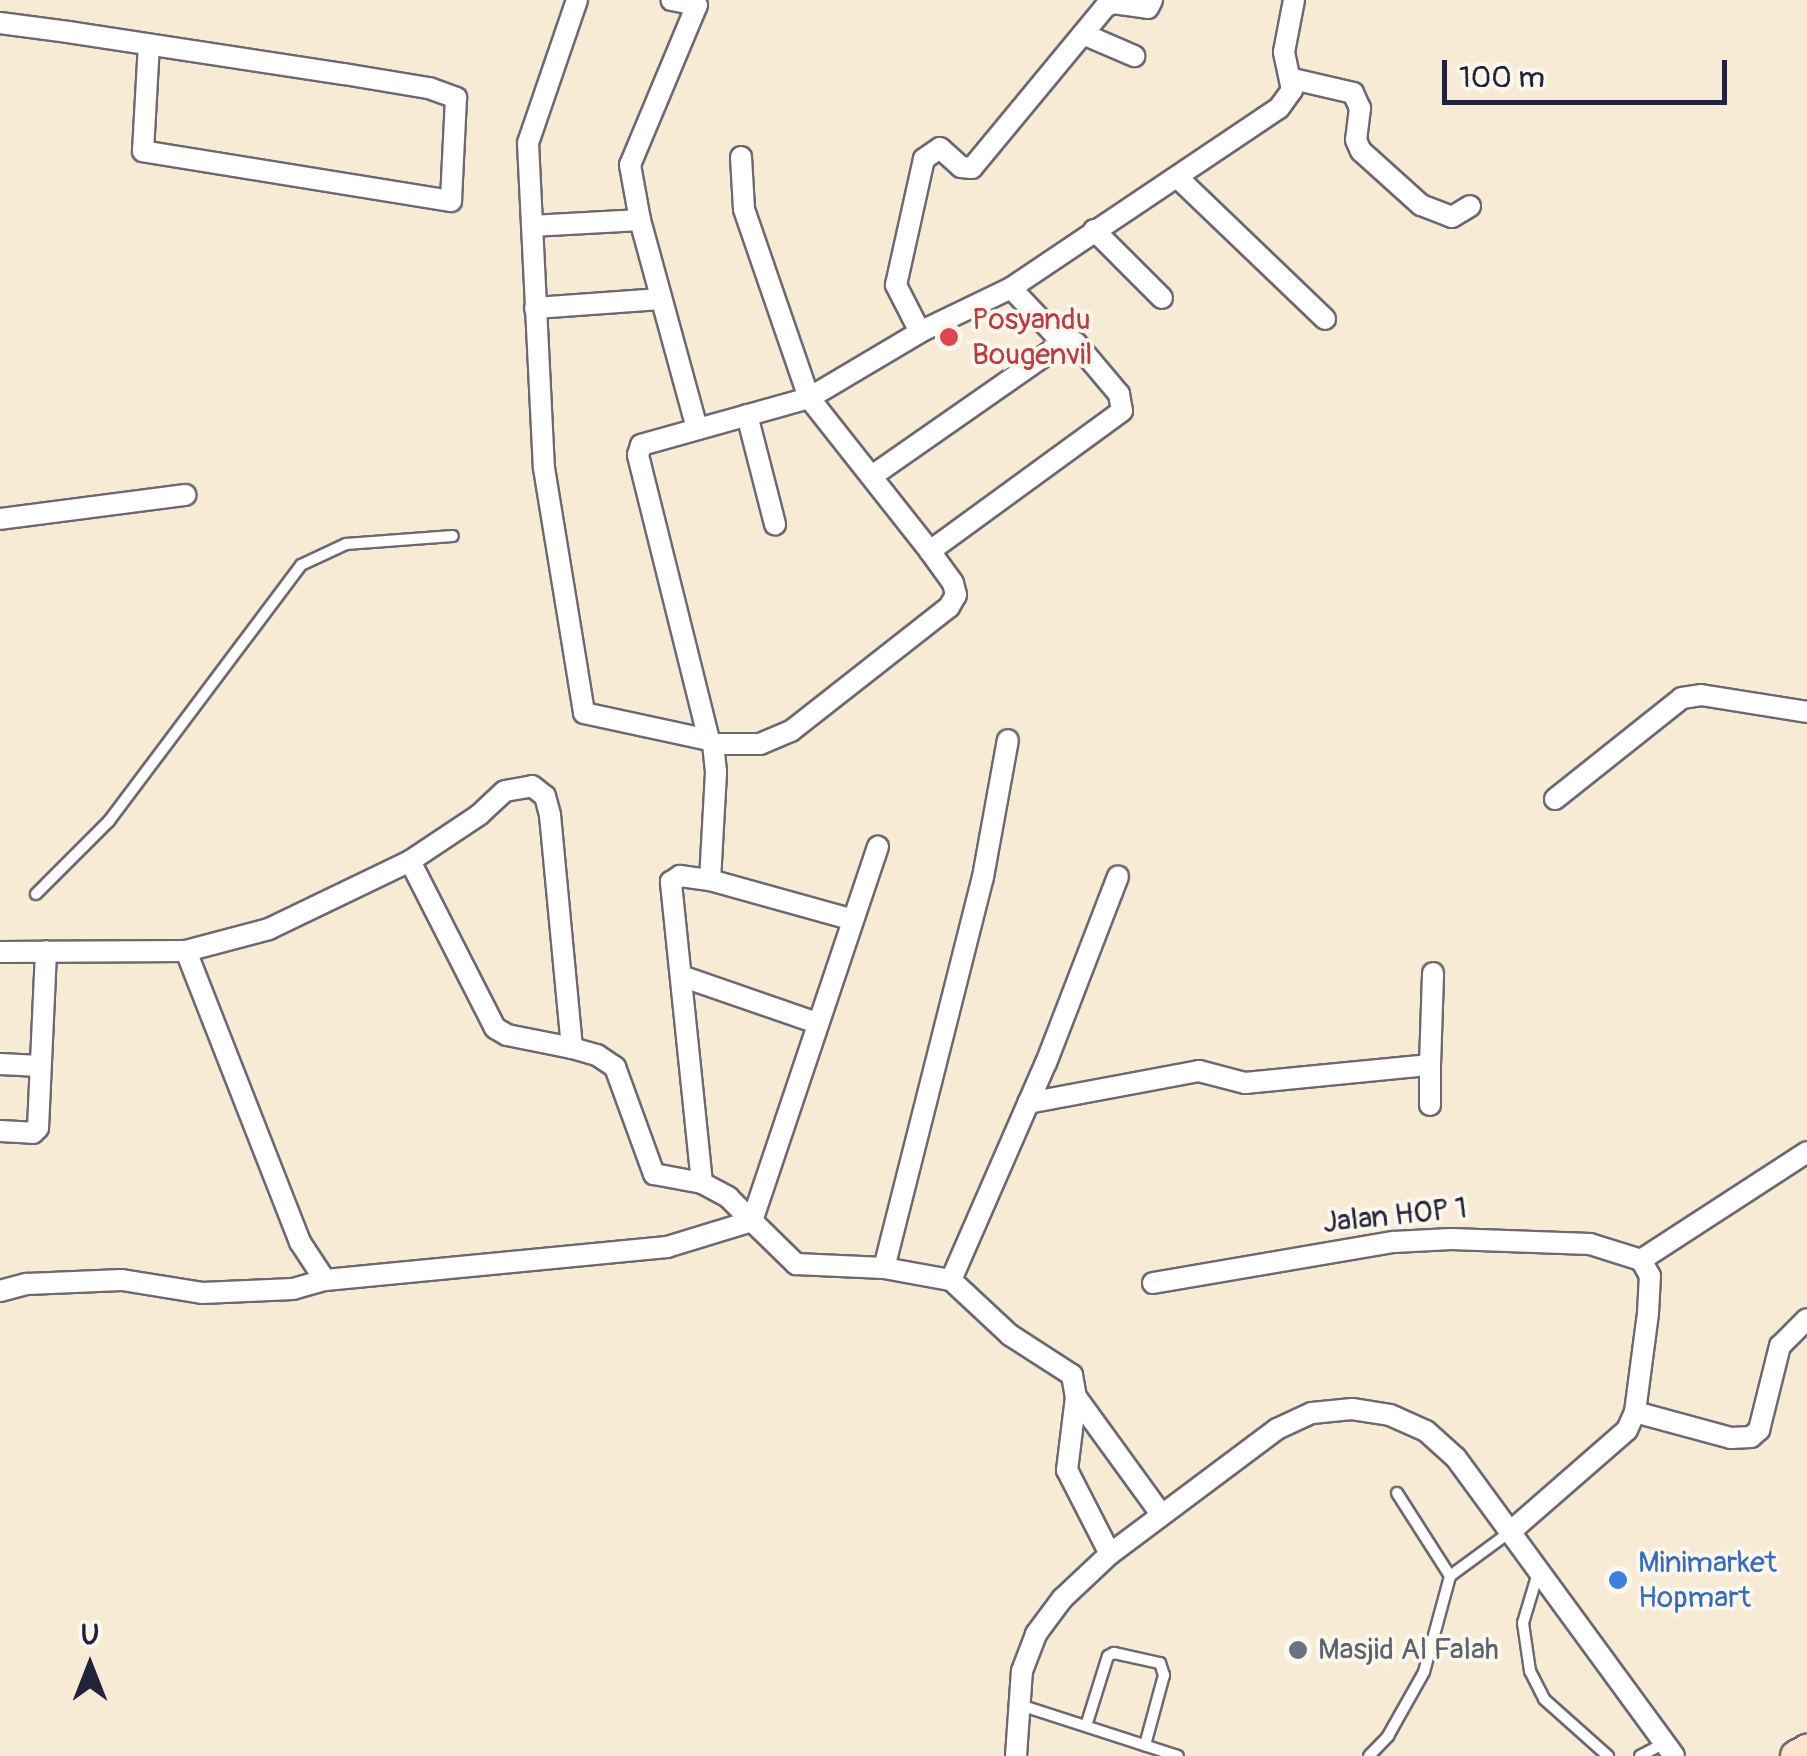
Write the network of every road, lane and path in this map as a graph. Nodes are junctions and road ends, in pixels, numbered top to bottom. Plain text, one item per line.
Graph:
1 (578, 0) edge
2 (670, 0) edge
3 (1152, 0) edge
4 (1294, 0) edge
5 (0, 23) edge
6 (1083, 34) junction
7 (149, 44) junction
8 (1134, 56) dead end
9 (1293, 79) junction
10 (741, 157) dead end
11 (1177, 177) junction
12 (1470, 206) dead end
13 (640, 220) junction
14 (532, 226) junction
15 (1094, 230) junction
16 (1011, 288) junction
17 (1162, 298) dead end
18 (661, 299) junction
19 (536, 308) junction
20 (1325, 319) dead end
21 (920, 332) junction
22 (1062, 342) junction
23 (810, 398) junction
24 (747, 414) junction
25 (697, 428) junction
26 (872, 476) junction
27 (184, 495) dead end
28 (0, 520) edge
29 (775, 524) dead end
30 (454, 536) dead end
31 (930, 552) junction
32 (1807, 712) edge
33 (1008, 740) dead end
34 (711, 742) junction
35 (1555, 799) dead end
36 (878, 847) dead end
37 (410, 861) junction
38 (1118, 876) dead end
39 (710, 880) junction
40 (36, 894) dead end
41 (854, 920) junction
42 (46, 951) junction
43 (186, 951) junction
44 (0, 952) edge
45 (1433, 973) dead end
46 (684, 977) junction
47 (817, 1023) junction
48 (572, 1048) junction
49 (0, 1064) edge
50 (1430, 1065) junction
51 (40, 1066) junction
52 (1028, 1103) junction
53 (1430, 1106) dead end
54 (0, 1131) edge
55 (1807, 1152) edge
56 (702, 1183) junction
57 (752, 1221) junction
58 (1641, 1260) junction
59 (884, 1268) junction
60 (325, 1280) junction
61 (951, 1280) junction
62 (1154, 1283) dead end
63 (0, 1290) edge
64 (1807, 1319) edge
65 (1076, 1398) junction
66 (1635, 1412) junction
67 (1397, 1493) dead end
68 (1161, 1514) junction
69 (1510, 1532) junction
70 (1110, 1554) junction
71 (1539, 1572) junction
72 (1450, 1576) junction
73 (1017, 1704) junction
74 (1086, 1726) junction
75 (1145, 1746) junction
76 (1669, 1750) edge
77 (1807, 1750) edge
78 (1016, 1756) edge
79 (1178, 1756) edge
80 (1369, 1756) edge
81 (1608, 1756) edge
82 (1640, 1756) edge
83 (1796, 1756) edge

1 - 14 street
2 - 13 street
3 - 6 street
4 - 9 street
5 - 7 street
6 - 8 street
6 - 21 street
7 - 7 street
9 - 11 street
9 - 12 street
10 - 23 street
11 - 15 street
11 - 20 street
13 - 14 street
13 - 18 street
14 - 19 street
15 - 16 street
15 - 17 street
16 - 21 street
16 - 22 street
18 - 19 street
18 - 25 street
19 - 34 street
21 - 23 street
22 - 26 street
22 - 31 street
23 - 24 street
23 - 26 street
24 - 25 street
24 - 29 street
25 - 34 street
26 - 31 street
27 - 28 street
30 - 40 lane
31 - 34 street
32 - 35 street
33 - 59 street
34 - 39 street
36 - 41 street
37 - 43 street
37 - 48 street
37 - 48 street
38 - 52 street
39 - 41 street
39 - 46 street
41 - 47 street
42 - 43 street
42 - 44 street
42 - 51 street
43 - 60 street
45 - 50 street
46 - 47 street
46 - 56 street
47 - 57 street
48 - 56 street
49 - 51 street
50 - 52 street
50 - 53 street
51 - 54 street
52 - 61 street
55 - 58 street
56 - 57 street
57 - 59 street
57 - 60 street
58 - 62 street, Jalan HOP 1
58 - 66 street
59 - 61 street
60 - 63 street
61 - 65 street
64 - 66 street
65 - 68 street
65 - 70 street
66 - 69 street
67 - 72 lane
68 - 69 street
68 - 70 street
69 - 71 street
69 - 72 lane
70 - 73 street
71 - 76 street
71 - 81 lane
72 - 80 lane
73 - 74 lane
73 - 78 street
74 - 75 lane
74 - 75 lane
75 - 79 lane
76 - 82 lane
77 - 83 street

